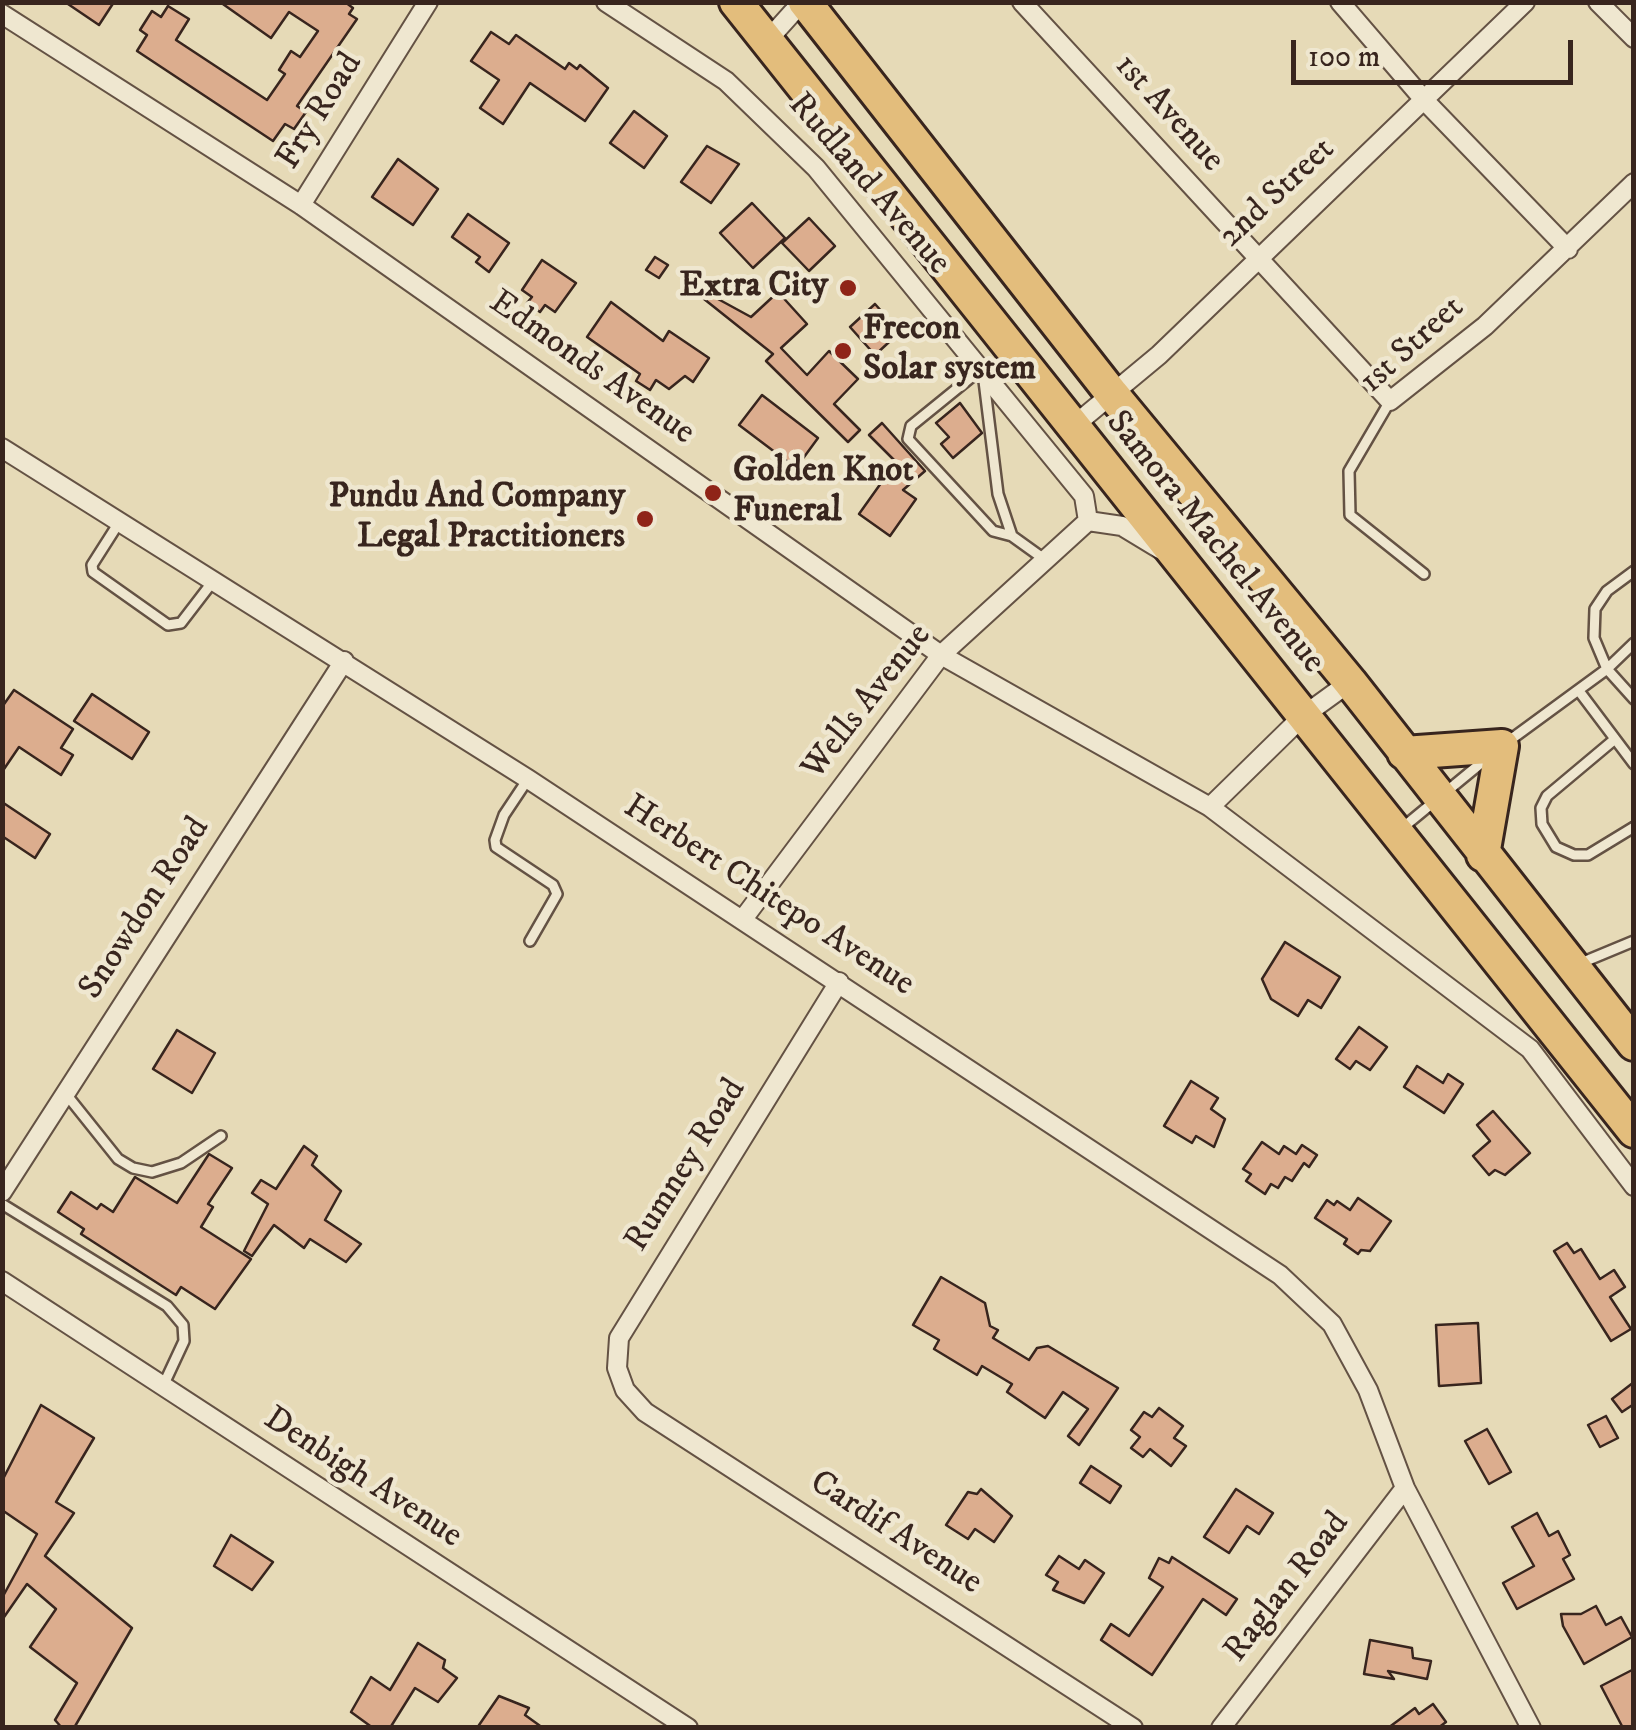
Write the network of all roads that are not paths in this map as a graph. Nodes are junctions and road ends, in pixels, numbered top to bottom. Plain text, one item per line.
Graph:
1 (428, 2) edge
2 (606, 2) edge
3 (804, 2) edge
4 (1022, 2) edge
5 (1340, 2) edge
6 (1525, 2) edge
7 (1598, 2) edge
8 (2, 14) edge
9 (753, 16) edge
10 (1634, 38) edge
11 (1425, 100) junction
12 (1634, 183) edge
13 (301, 205) junction
14 (1568, 249) junction
15 (1256, 258) junction
16 (982, 368) junction
17 (1112, 394) junction
18 (1390, 401) junction
19 (1071, 428) junction
20 (2, 448) edge
21 (120, 521) junction
22 (1088, 522) junction
23 (1012, 536) junction
24 (1044, 559) junction
25 (1176, 560) junction
26 (1634, 571) edge
27 (1424, 574) dead end
28 (214, 580) junction
29 (1634, 643) edge
30 (941, 654) junction
31 (344, 661) junction
32 (1607, 669) junction
33 (1350, 682) junction
34 (1579, 691) junction
35 (1634, 699) edge
36 (1303, 716) junction
37 (1615, 739) junction
38 (1502, 746) junction
39 (1404, 753) junction
40 (1634, 764) edge
41 (528, 779) junction
42 (1438, 798) junction
43 (1210, 807) junction
44 (1634, 827) edge
45 (1395, 834) junction
46 (1484, 854) junction
47 (743, 919) junction
48 (530, 941) dead end
49 (1634, 941) edge
50 (1572, 967) junction
51 (839, 982) junction
52 (1634, 1044) edge
53 (66, 1094) junction
54 (1634, 1131) edge
55 (221, 1136) dead end
56 (1634, 1186) edge
57 (2, 1192) edge
58 (2, 1204) edge
59 (2, 1282) edge
60 (162, 1388) junction
61 (625, 1390) joint
62 (1405, 1488) junction
63 (688, 1728) edge
64 (1133, 1728) edge
65 (1221, 1728) edge
66 (1531, 1728) edge

1 - 13 street, Fry Road
2 - 16 street, Rudland Avenue
3 - 9 street
3 - 17 highway, Samora Machel Avenue
4 - 15 street, 1st Avenue
5 - 11 street
6 - 11 street, 2nd Street
7 - 10 street
8 - 13 street, Edmonds Avenue
9 - 19 highway, Samora Machel Avenue
11 - 14 street
11 - 15 street, 2nd Street
12 - 14 street, 1st Street
13 - 30 street, Edmonds Avenue
14 - 18 street, 1st Street
15 - 17 street, 2nd Street
15 - 18 street, 1st Avenue
16 - 22 street, Rudland Avenue
16 - 23 lane
16 - 23 lane
17 - 19 street, 2nd Street
17 - 33 highway, Samora Machel Avenue
18 - 27 lane, 1st Street
19 - 25 highway, Samora Machel Avenue
20 - 21 street, Herbert Chitepo Avenue
21 - 28 street, Herbert Chitepo Avenue
21 - 28 lane
22 - 24 street, Wells Avenue
22 - 25 street
23 - 24 lane
24 - 30 street, Wells Avenue
25 - 36 highway, Samora Machel Avenue
26 - 32 lane
28 - 31 street, Herbert Chitepo Avenue
29 - 32 lane
30 - 43 street, Edmonds Avenue
30 - 47 street, Wells Avenue
31 - 41 street, Herbert Chitepo Avenue
31 - 53 street, Snowdon Road
32 - 34 lane
32 - 35 lane
33 - 36 street
33 - 39 highway, Samora Machel Avenue
34 - 37 lane
34 - 38 lane
36 - 43 street
36 - 45 highway, Samora Machel Avenue
37 - 40 lane
37 - 44 lane
38 - 39 highway
38 - 42 lane
38 - 46 highway
39 - 42 highway, Samora Machel Avenue
41 - 47 street, Herbert Chitepo Avenue
41 - 48 lane
42 - 45 lane
42 - 46 highway, Samora Machel Avenue
43 - 56 street, Edmonds Avenue
45 - 54 highway, Samora Machel Avenue
46 - 50 highway, Samora Machel Avenue
47 - 51 street, Herbert Chitepo Avenue
49 - 50 lane
50 - 52 highway, Samora Machel Avenue
51 - 61 street, Rumney Road
51 - 62 street, Herbert Chitepo Avenue
53 - 55 lane
53 - 57 street, Snowdon Road
58 - 60 lane
59 - 60 street, Denbigh Avenue
60 - 63 street, Denbigh Avenue
61 - 64 street, Cardif Avenue
62 - 65 street, Raglan Road
62 - 66 street, Herbert Chitepo Avenue

